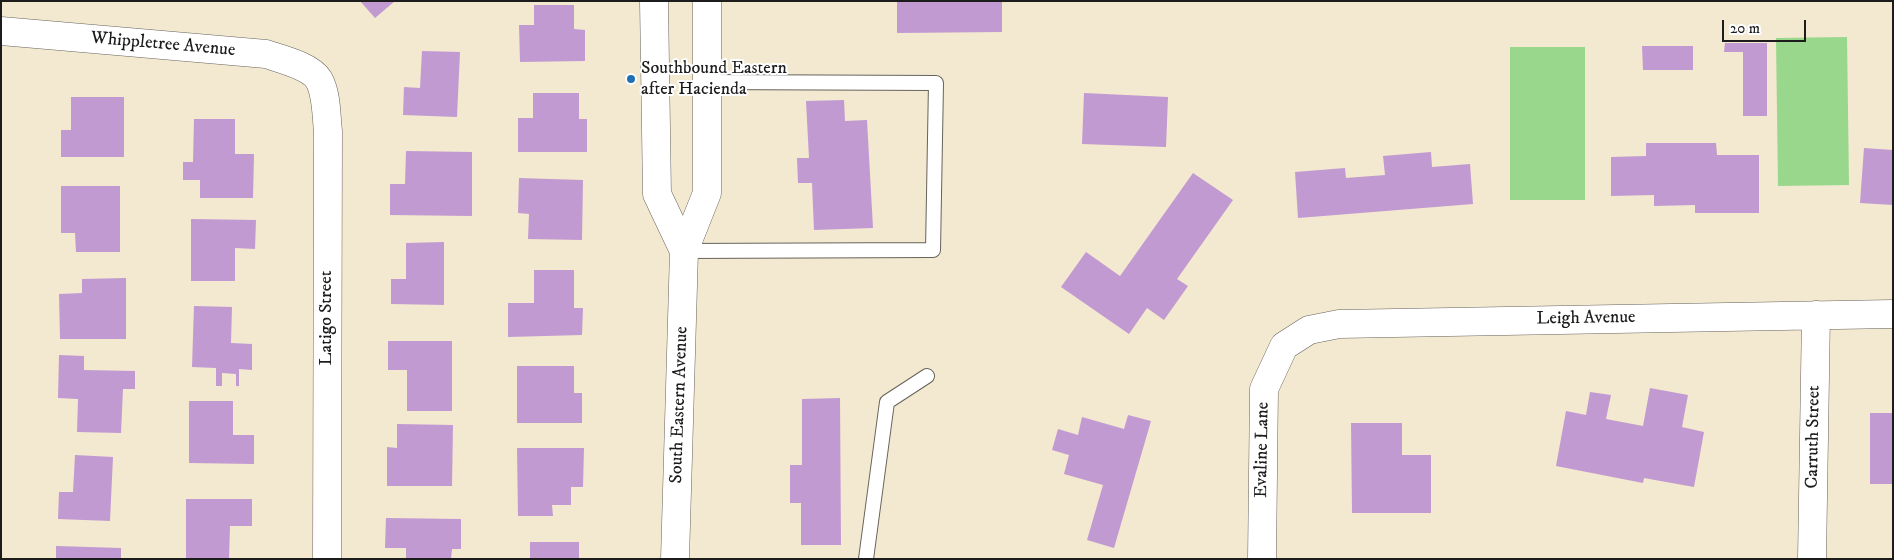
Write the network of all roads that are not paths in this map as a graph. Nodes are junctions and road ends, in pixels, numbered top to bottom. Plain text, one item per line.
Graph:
1 (654, 1) edge
2 (707, 1) edge
3 (1, 31) edge
4 (319, 79) joint
5 (706, 82) junction
6 (684, 251) junction
7 (1893, 314) edge
8 (1816, 315) junction
9 (1284, 346) joint
10 (927, 376) dead end
11 (327, 559) edge
12 (675, 559) edge
13 (866, 559) edge
14 (1262, 559) edge
15 (1812, 559) edge

1 - 6 street, South Eastern Avenue
2 - 5 street, South Eastern Avenue
3 - 4 street, Whippletree Avenue
4 - 11 street, Latigo Street
5 - 6 street, South Eastern Avenue
5 - 6 lane
6 - 12 street, South Eastern Avenue
7 - 8 street, Leigh Avenue
8 - 9 street, Leigh Avenue
8 - 15 street, Carruth Street
9 - 14 street, Evaline Lane
10 - 13 lane

